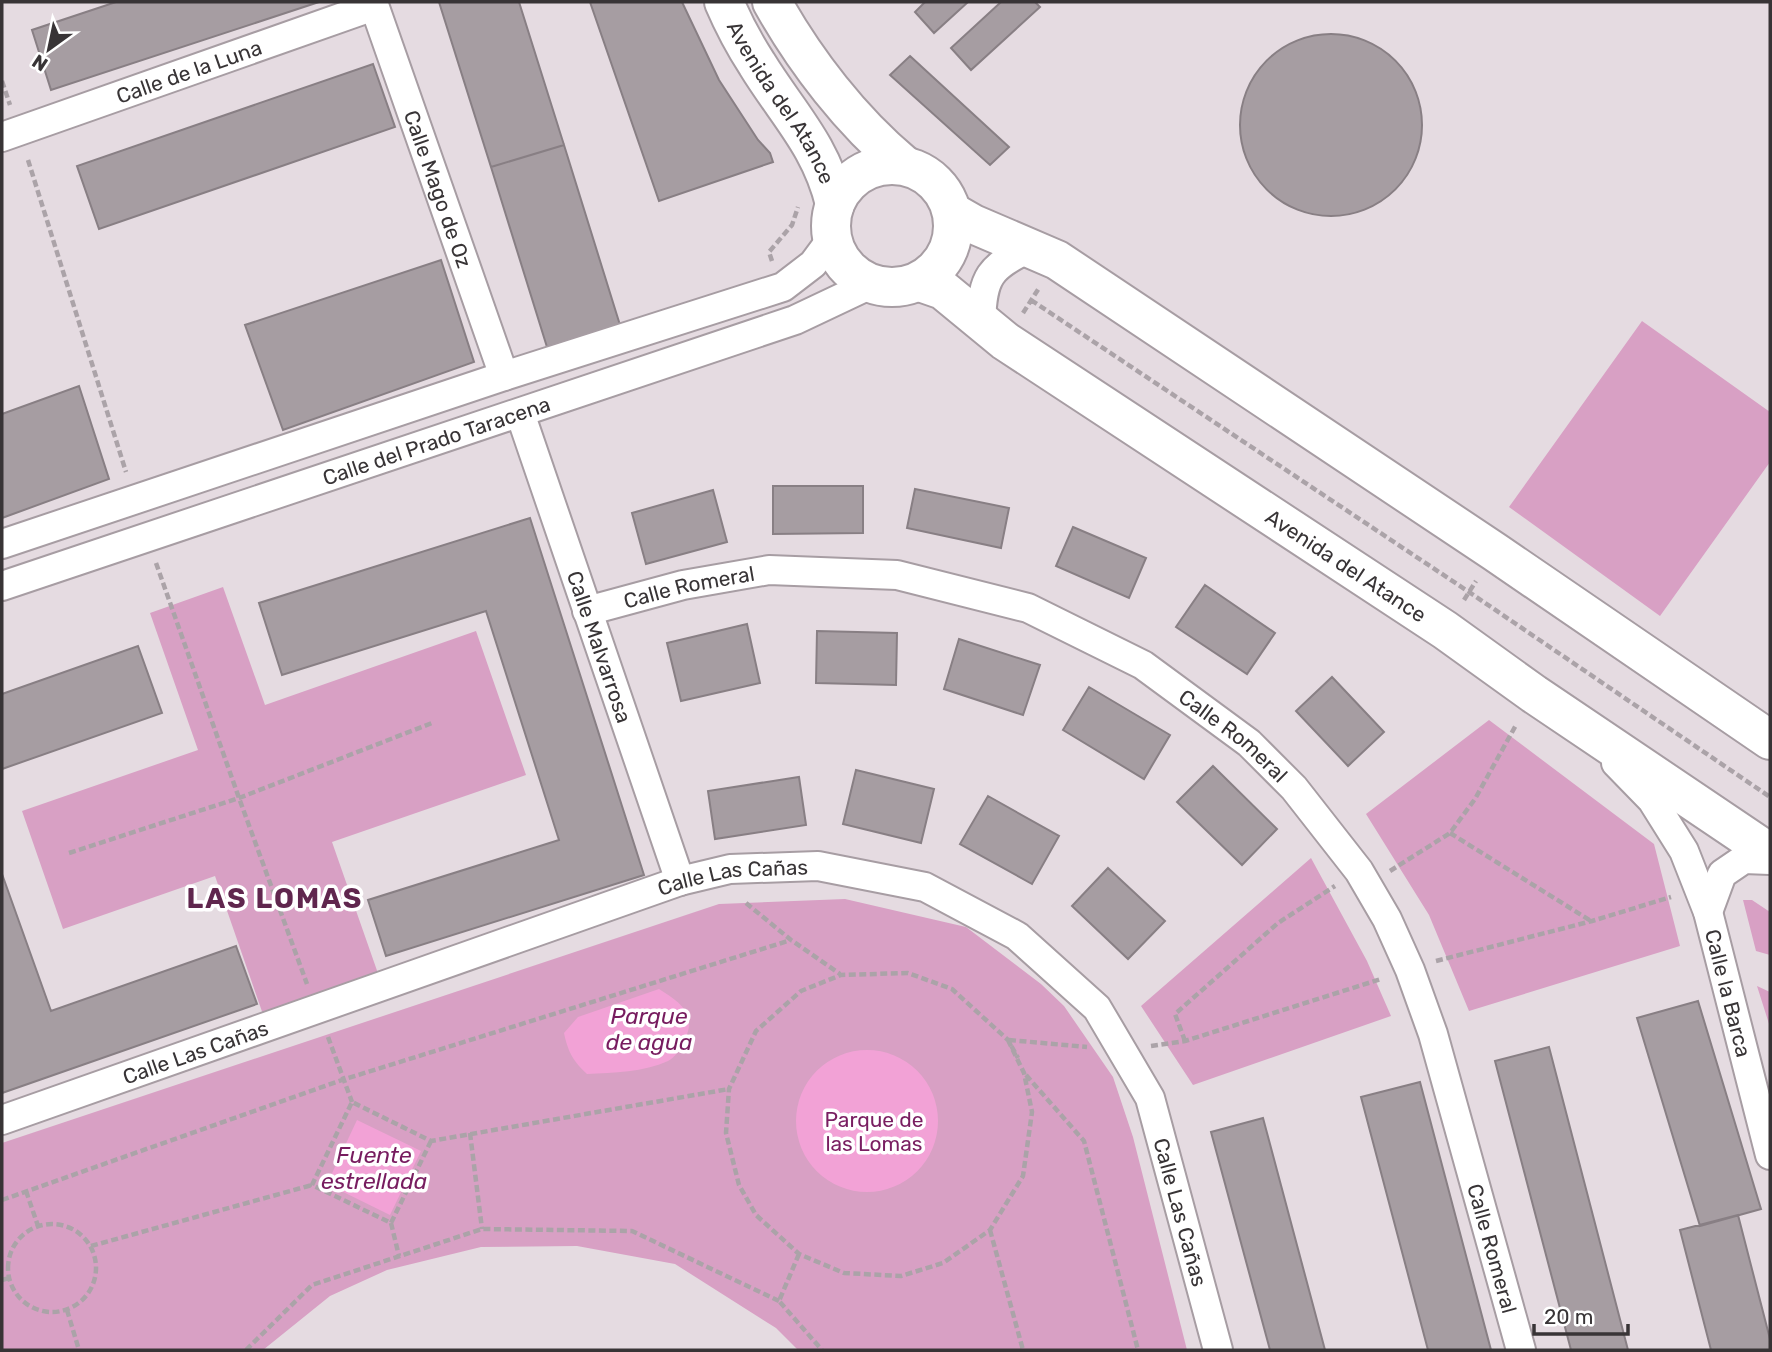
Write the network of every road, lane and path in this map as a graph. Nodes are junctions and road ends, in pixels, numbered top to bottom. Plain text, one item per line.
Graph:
1 (724, 2) edge
2 (772, 2) edge
3 (374, 4) edge
4 (2, 81) edge
5 (10, 134) edge
6 (904, 164) junction
7 (823, 212) junction
8 (952, 212) junction
9 (1043, 254) junction
10 (920, 282) junction
11 (869, 285) junction
12 (783, 287) junction
13 (1031, 300) junction
14 (993, 331) junction
15 (505, 376) junction
16 (520, 413) junction
17 (134, 499) junction
18 (148, 537) junction
19 (2, 544) edge
20 (1495, 552) junction
21 (2, 586) edge
22 (1469, 592) junction
23 (587, 611) junction
24 (1445, 630) junction
25 (1534, 694) junction
26 (1574, 721) junction
27 (432, 723) dead end
28 (1770, 740) edge
29 (1770, 797) edge
30 (239, 799) junction
31 (1450, 833) junction
32 (69, 853) dead end
33 (1770, 853) edge
34 (1770, 860) edge
35 (680, 881) junction
36 (1340, 882) dead end
37 (1395, 882) dead end
38 (1680, 894) dead end
39 (746, 903) dead end
40 (1708, 912) junction
41 (1592, 921) junction
42 (791, 940) junction
43 (1430, 949) dead end
44 (1410, 970) junction
45 (841, 975) junction
46 (316, 1009) junction
47 (1008, 1040) junction
48 (1185, 1041) junction
49 (1122, 1050) junction
50 (1018, 1058) dead end
51 (1024, 1073) junction
52 (342, 1080) junction
53 (729, 1089) junction
54 (352, 1102) junction
55 (2, 1120) edge
56 (470, 1133) junction
57 (431, 1140) junction
58 (1770, 1155) edge
59 (312, 1185) junction
60 (26, 1191) junction
61 (2, 1200) edge
62 (391, 1223) junction
63 (38, 1226) junction
64 (482, 1229) junction
65 (990, 1230) junction
66 (91, 1246) junction
67 (799, 1254) junction
68 (399, 1256) junction
69 (9, 1278) junction
70 (2, 1280) edge
71 (779, 1301) junction
72 (67, 1310) junction
73 (79, 1350) edge
74 (246, 1350) edge
75 (822, 1350) edge
76 (1023, 1350) edge
77 (1138, 1350) edge
78 (1218, 1350) edge
79 (1521, 1350) edge

1 - 7 main road, Avenida del Atance
2 - 6 main road, Avenida del Atance
3 - 5 street, Calle de la Luna
3 - 15 street, Calle Mago de Oz
4 - 5 path
5 - 17 path
6 - 7 main road
6 - 8 main road
7 - 11 main road
7 - 12 street, Calle del Prado Taracena
7 - 12 path
8 - 9 main road
8 - 10 main road
9 - 13 path
9 - 14 street
9 - 20 main road
10 - 11 main road
10 - 14 main road, Avenida del Atance
11 - 16 street, Calle del Prado Taracena
12 - 15 street, Calle del Prado Taracena
13 - 14 path
13 - 22 path
14 - 24 main road, Avenida del Atance
15 - 17 street, Calle del Prado Taracena
16 - 18 street, Calle del Prado Taracena
16 - 23 street, Calle Malvarrosa
17 - 19 street, Calle del Prado Taracena
18 - 21 street, Calle del Prado Taracena
18 - 30 path
20 - 22 path
20 - 28 main road
22 - 24 path
22 - 29 path
23 - 35 street, Calle Malvarrosa
23 - 44 street, Calle Romeral
24 - 25 main road, Avenida del Atance
25 - 26 main road, Avenida del Atance
25 - 31 path
26 - 33 main road, Avenida del Atance
26 - 40 street, Calle la Barca
27 - 30 path
30 - 32 path
30 - 46 path
31 - 37 path
31 - 41 path
34 - 40 street, Calle la Barca
35 - 46 street, Calle Las Cañas
35 - 49 street, Calle Las Cañas
36 - 48 path
38 - 41 path
39 - 42 path
40 - 58 street, Calle la Barca
41 - 43 path
42 - 45 path
42 - 52 path
44 - 48 path
44 - 79 street, Calle Romeral
45 - 47 path
45 - 53 path
46 - 52 path
46 - 55 street, Calle Las Cañas
47 - 49 path
47 - 50 path
47 - 51 path
48 - 49 path
49 - 78 street, Calle Las Cañas
51 - 65 path
51 - 77 path
52 - 54 path
52 - 60 path
53 - 56 path
53 - 67 path
54 - 57 path
54 - 59 path
56 - 57 path
56 - 64 path
57 - 62 path
59 - 62 path
59 - 66 path
60 - 61 path
60 - 63 path
62 - 68 path
63 - 66 path
63 - 69 path
64 - 68 path
64 - 71 path
65 - 67 path
65 - 76 path
66 - 72 path
67 - 71 path
68 - 74 path
69 - 70 path
69 - 72 path
71 - 75 path
72 - 73 path

